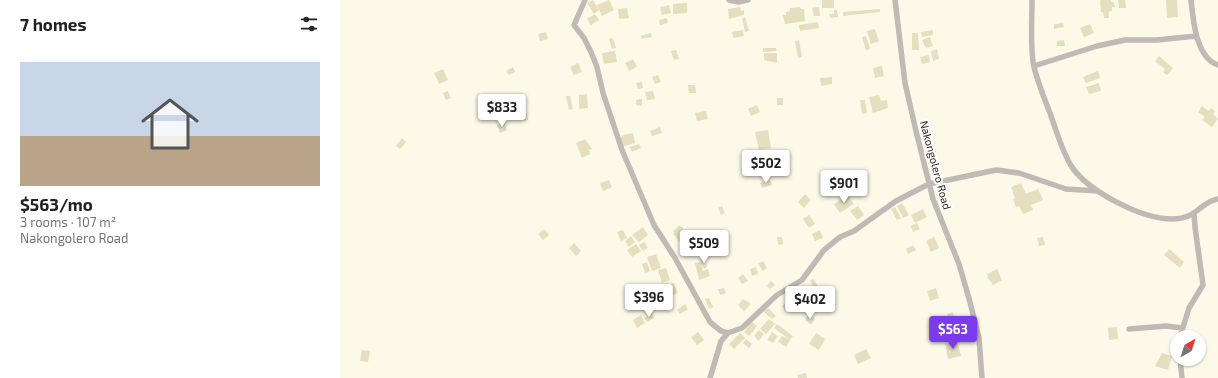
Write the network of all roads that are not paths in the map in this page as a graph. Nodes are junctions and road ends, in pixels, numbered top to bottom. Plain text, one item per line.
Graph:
1 (585, 0) edge
2 (729, 0) edge
3 (748, 0) edge
4 (895, 0) edge
5 (1032, 0) edge
6 (1191, 0) edge
7 (1196, 36) junction
8 (1218, 65) edge
9 (1034, 66) junction
10 (929, 184) junction
11 (1098, 190) junction
12 (1218, 199) edge
13 (1194, 214) junction
14 (1182, 328) joint
15 (1129, 329) dead end
16 (728, 333) junction
17 (1181, 366) edge
18 (710, 378) edge
19 (982, 378) edge
20 (1182, 378) edge

1 - 16 street
2 - 3 street
4 - 10 street, Nakongolero Road
5 - 9 street
6 - 7 street
7 - 8 street
7 - 9 street
9 - 11 street
10 - 11 street
10 - 16 street
10 - 19 street, Nakongolero Road
11 - 13 street
12 - 13 street
13 - 14 street
14 - 15 street
16 - 18 street
17 - 20 street

